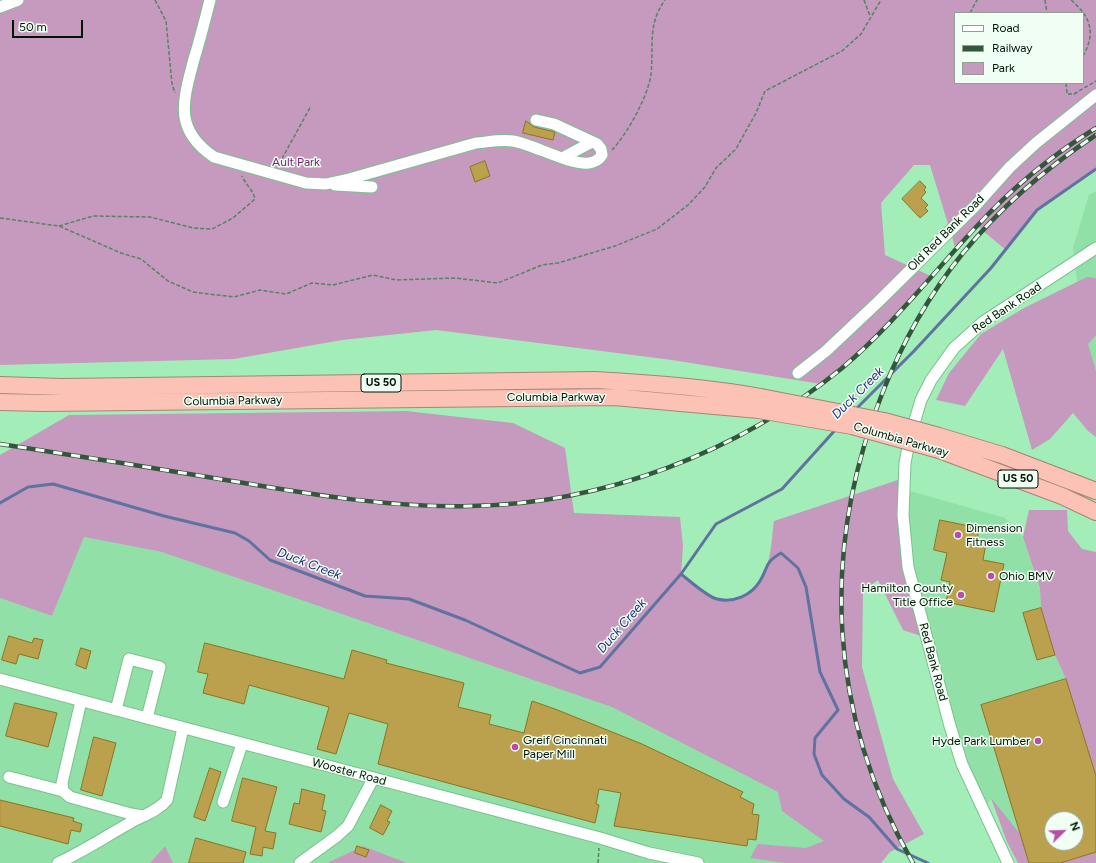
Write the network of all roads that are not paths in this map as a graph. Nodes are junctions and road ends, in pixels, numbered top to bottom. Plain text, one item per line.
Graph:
1 (18, 0) edge
2 (210, 0) edge
3 (0, 7) edge
4 (1096, 95) edge
5 (536, 120) dead end
6 (592, 142) junction
7 (564, 157) junction
8 (326, 184) junction
9 (372, 188) dead end
10 (1096, 248) edge
11 (798, 373) dead end
12 (0, 385) edge
13 (0, 402) edge
14 (760, 404) junction
15 (939, 443) junction
16 (1096, 491) edge
17 (1096, 512) edge
18 (0, 680) edge
19 (80, 701) junction
20 (116, 710) junction
21 (147, 718) junction
22 (183, 728) junction
23 (242, 744) junction
24 (9, 777) dead end
25 (373, 779) junction
26 (63, 791) junction
27 (224, 802) dead end
28 (143, 816) junction
29 (58, 863) edge
30 (300, 863) edge
31 (698, 863) edge
32 (1008, 863) edge

1 - 3 street
2 - 8 street
4 - 11 street, Old Red Bank Road
5 - 6 street
6 - 7 street
6 - 7 street
7 - 8 street
8 - 9 street
10 - 32 street, Red Bank Road
12 - 14 highway, Columbia Parkway / US 50
13 - 14 highway, Columbia Parkway / US 50
14 - 15 highway, Columbia Parkway / US 50, bridge
15 - 16 highway, Columbia Parkway / US 50
15 - 17 highway, Columbia Parkway / US 50
18 - 19 street, Wooster Road
19 - 20 street, Wooster Road
19 - 26 street
20 - 21 street, Wooster Road
20 - 21 street
21 - 22 street, Wooster Road
22 - 23 street, Wooster Road
22 - 28 street
23 - 25 street, Wooster Road
23 - 27 street
24 - 26 street
25 - 30 street
25 - 31 street, Wooster Road
26 - 28 street
28 - 29 street

